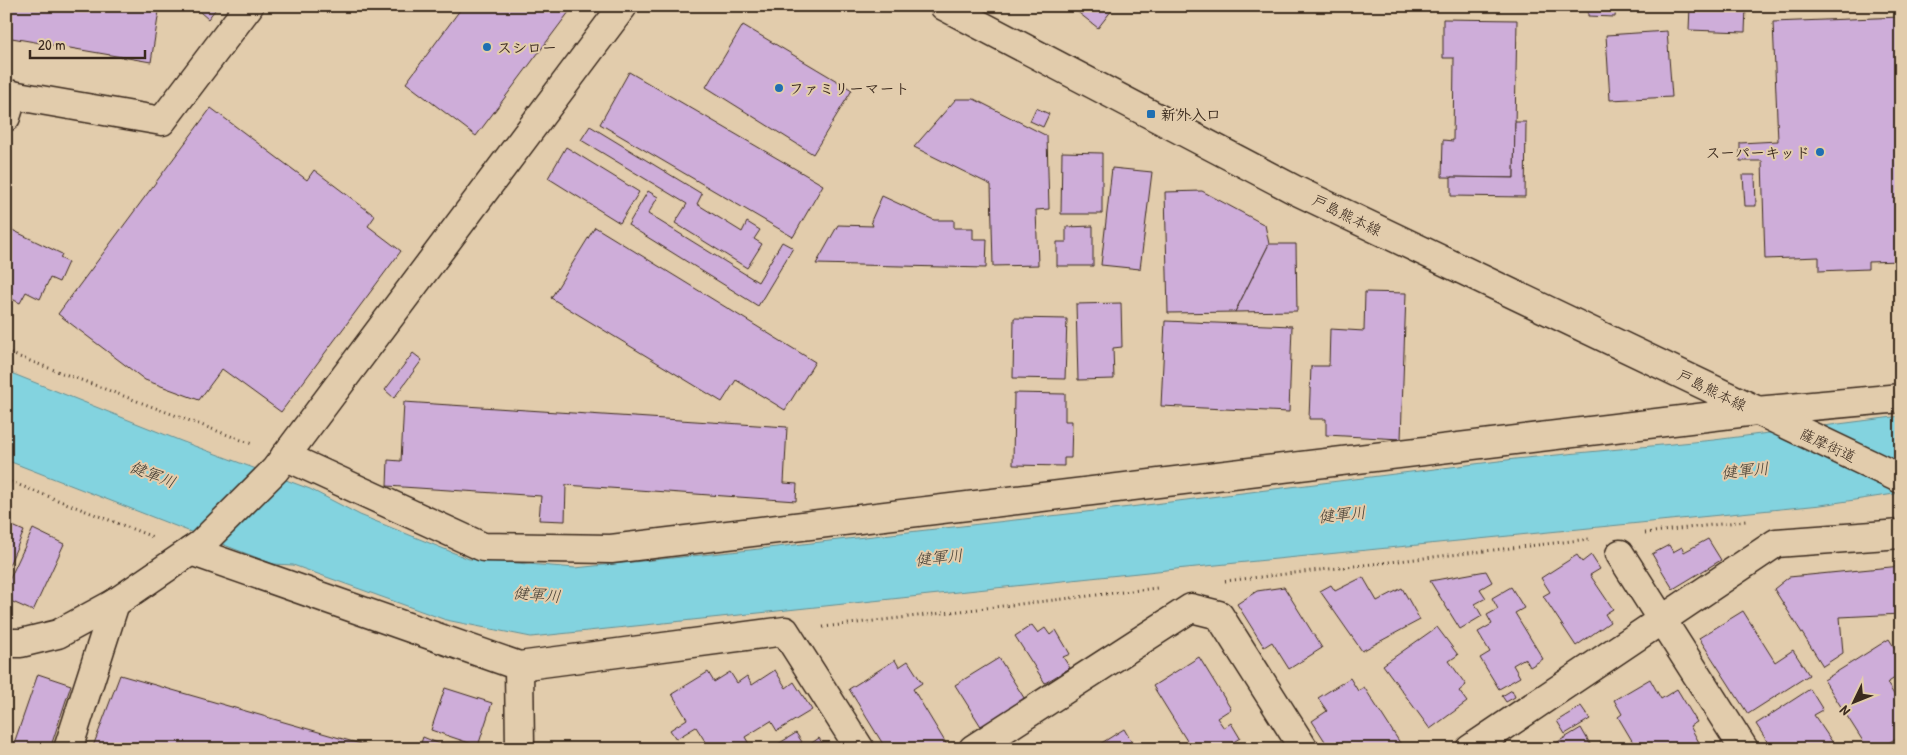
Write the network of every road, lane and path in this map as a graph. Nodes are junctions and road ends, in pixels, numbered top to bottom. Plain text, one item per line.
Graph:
1 (249, 6) edge
2 (624, 6) edge
3 (944, 6) edge
4 (9, 102) edge
5 (6, 352) edge
6 (1901, 398) edge
7 (1756, 410) junction
8 (280, 463) junction
9 (6, 480) edge
10 (1901, 480) edge
11 (1752, 521) dead end
12 (1643, 533) dead end
13 (1901, 534) edge
14 (1594, 539) dead end
15 (196, 548) junction
16 (1620, 554) dead end
17 (1219, 581) dead end
18 (1160, 588) dead end
19 (115, 603) junction
20 (1662, 621) junction
21 (785, 631) junction
22 (6, 643) edge
23 (519, 666) junction
24 (68, 749) edge
25 (520, 749) edge
26 (860, 749) edge
27 (973, 749) edge
28 (1304, 749) edge
29 (1470, 749) edge
30 (1744, 749) edge

1 - 4 street
2 - 8 street
3 - 7 street, 戸島熊本線
5 - 8 path
6 - 7 street
7 - 8 street
7 - 10 street, 薩摩街道
8 - 15 street
9 - 15 path
11 - 12 path
13 - 20 street
14 - 17 path
15 - 19 street
15 - 23 street
16 - 20 street
18 - 21 path
19 - 22 street
19 - 24 street
20 - 29 street
20 - 30 street
21 - 23 street
21 - 26 street
23 - 25 street
27 - 28 street

